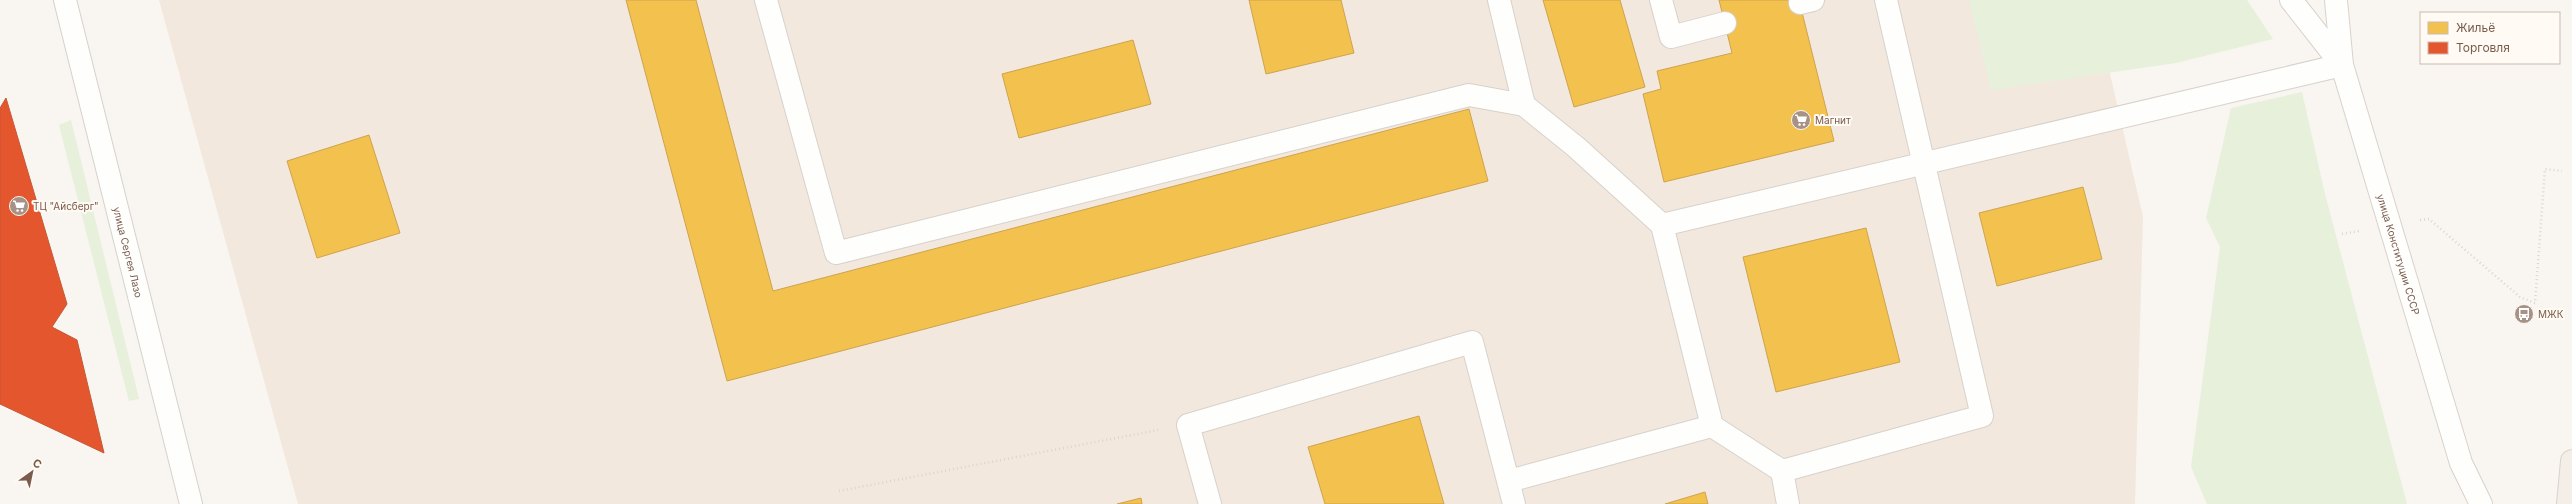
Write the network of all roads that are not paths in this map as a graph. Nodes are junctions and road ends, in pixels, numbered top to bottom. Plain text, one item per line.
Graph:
1 (65, 0) edge
2 (766, 0) edge
3 (1499, 0) edge
4 (1661, 0) edge
5 (1886, 0) edge
6 (2291, 0) edge
7 (2336, 0) edge
8 (1725, 23) dead end
9 (2342, 65) junction
10 (1524, 105) junction
11 (1924, 163) junction
12 (1662, 225) junction
13 (1712, 426) junction
14 (2572, 461) edge
15 (1782, 471) junction
16 (1509, 481) junction
17 (191, 504) edge
18 (1210, 504) edge
19 (1514, 504) edge
20 (1788, 504) edge
21 (2481, 504) edge
22 (2568, 504) edge

1 - 17 street, улица Сергея Лазо
2 - 10 street
3 - 10 street
4 - 8 street
5 - 11 street
6 - 9 street
7 - 9 street, улица Конституции СССР
9 - 11 street
9 - 21 street, улица Конституции СССР
10 - 12 street
11 - 12 street
11 - 15 street
12 - 13 street
13 - 15 street
13 - 16 street
14 - 22 main road
15 - 20 street
16 - 18 street
16 - 19 street

